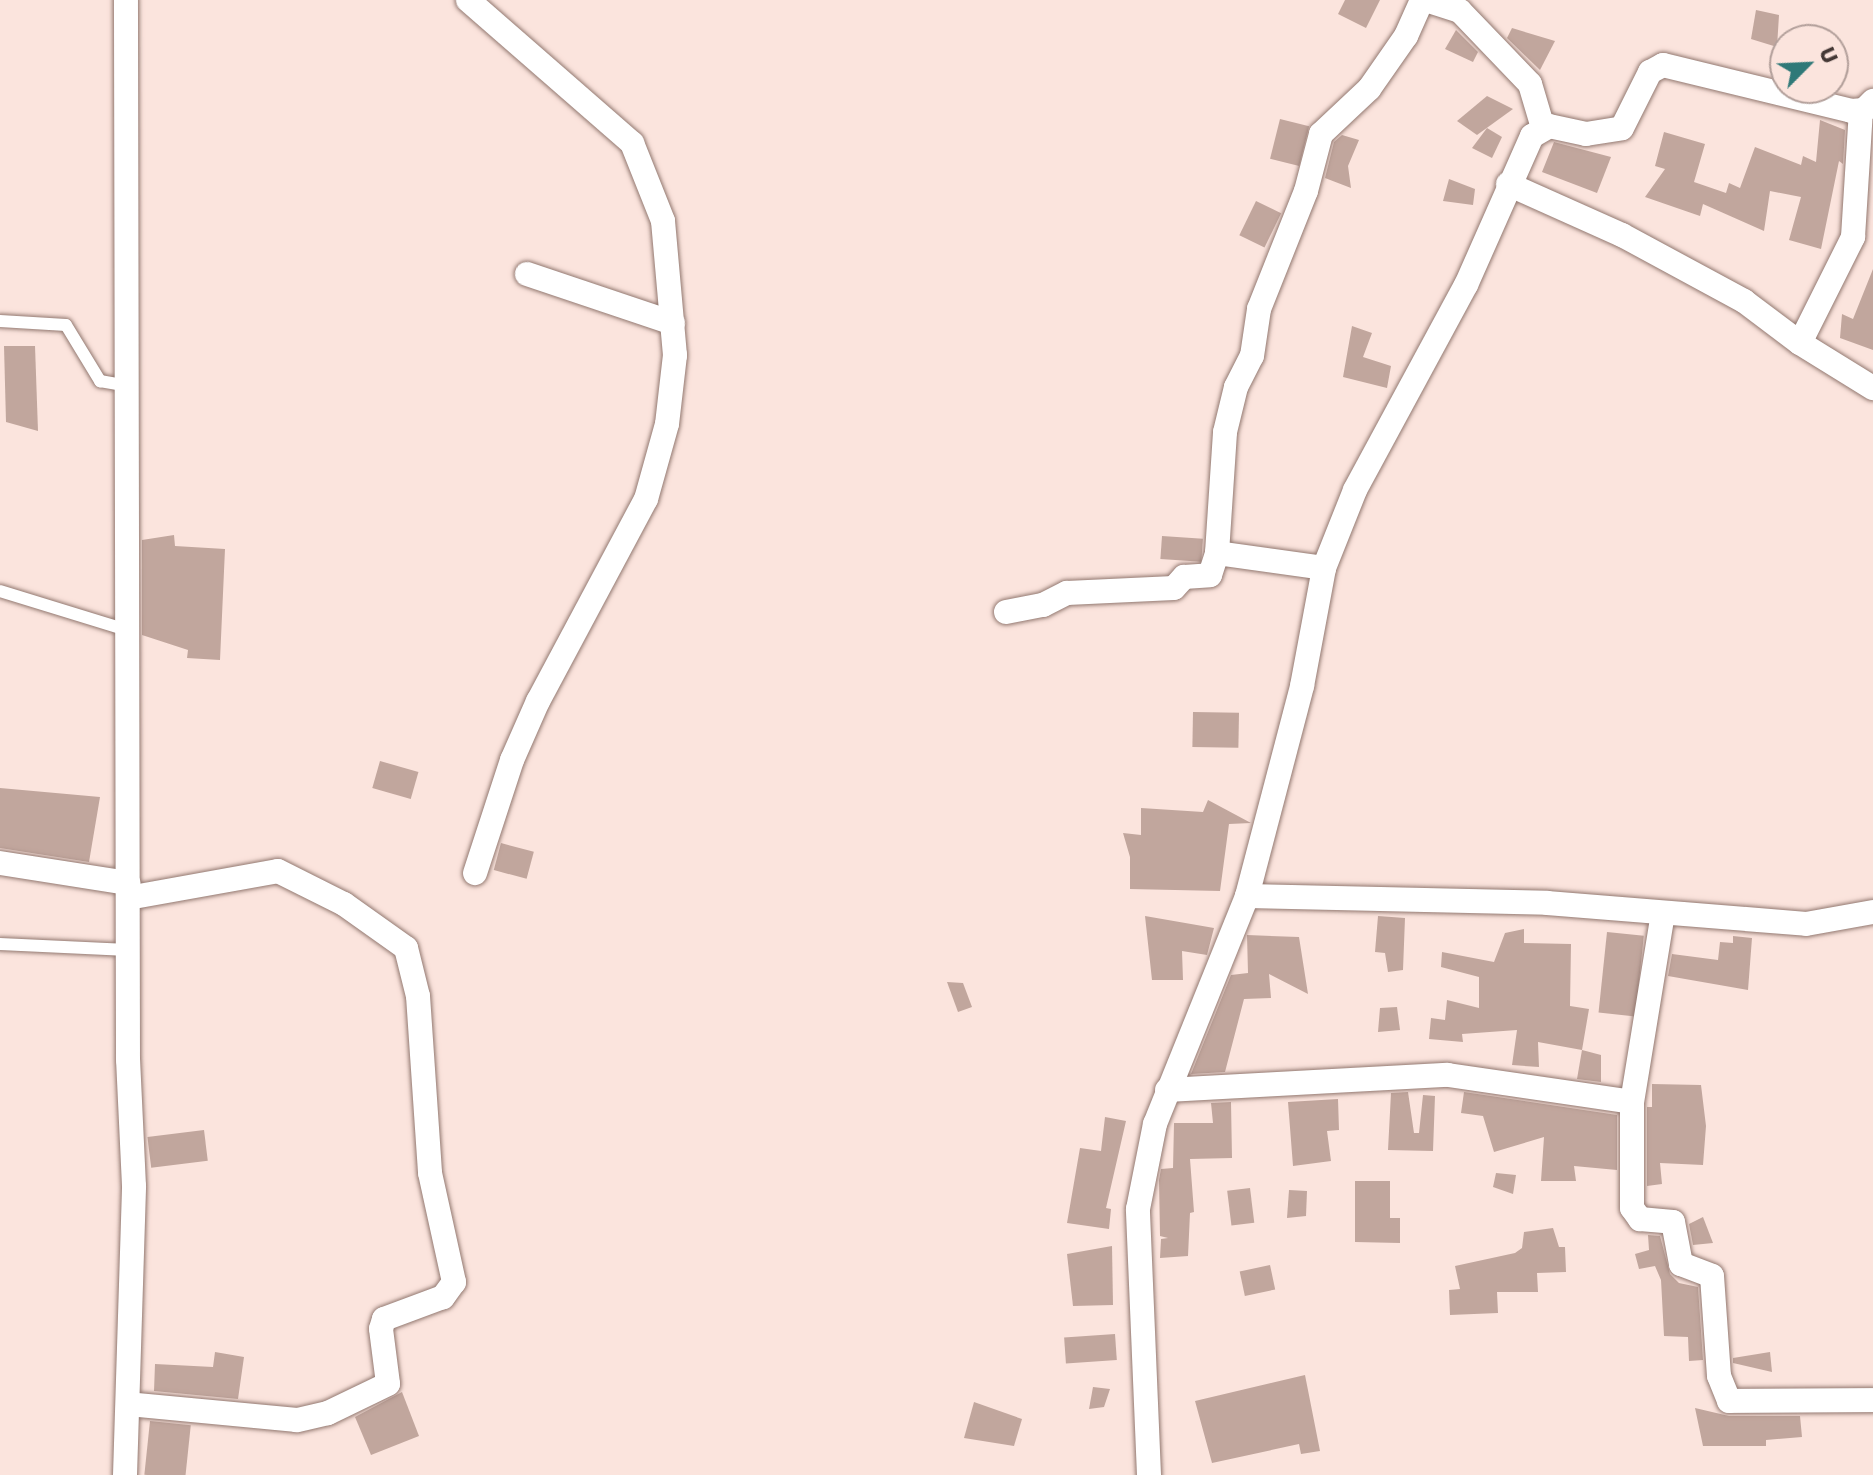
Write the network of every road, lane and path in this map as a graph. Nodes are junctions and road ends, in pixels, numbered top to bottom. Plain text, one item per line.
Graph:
1 (126, 0) edge
2 (468, 0) edge
3 (1424, 0) edge
4 (1867, 106) edge
5 (1543, 128) junction
6 (1508, 184) junction
7 (527, 274) dead end
8 (0, 321) edge
9 (673, 323) junction
10 (1800, 343) junction
11 (128, 386) junction
12 (1873, 388) edge
13 (1217, 553) junction
14 (1324, 568) junction
15 (0, 591) edge
16 (1006, 612) dead end
17 (130, 631) junction
18 (0, 863) edge
19 (475, 873) dead end
20 (128, 890) junction
21 (1247, 896) junction
22 (1873, 912) edge
23 (1663, 913) junction
24 (0, 944) edge
25 (128, 950) junction
26 (1167, 1090) junction
27 (1632, 1102) junction
28 (1861, 1400) edge
29 (129, 1404) junction
30 (125, 1475) edge
31 (1149, 1475) edge

1 - 11 street
2 - 9 street
3 - 5 street
3 - 13 street
4 - 5 street
4 - 10 street
5 - 6 street
6 - 10 street
6 - 14 street
7 - 9 street
8 - 11 lane
9 - 19 street
10 - 12 street
11 - 17 street
13 - 14 street
13 - 16 street
14 - 21 street
15 - 17 lane
17 - 20 street
18 - 20 street
20 - 25 street
20 - 29 street
21 - 23 street
21 - 26 street
22 - 23 street
23 - 27 street
24 - 25 lane
25 - 29 street
26 - 27 street
26 - 31 street
27 - 28 street
29 - 30 street

